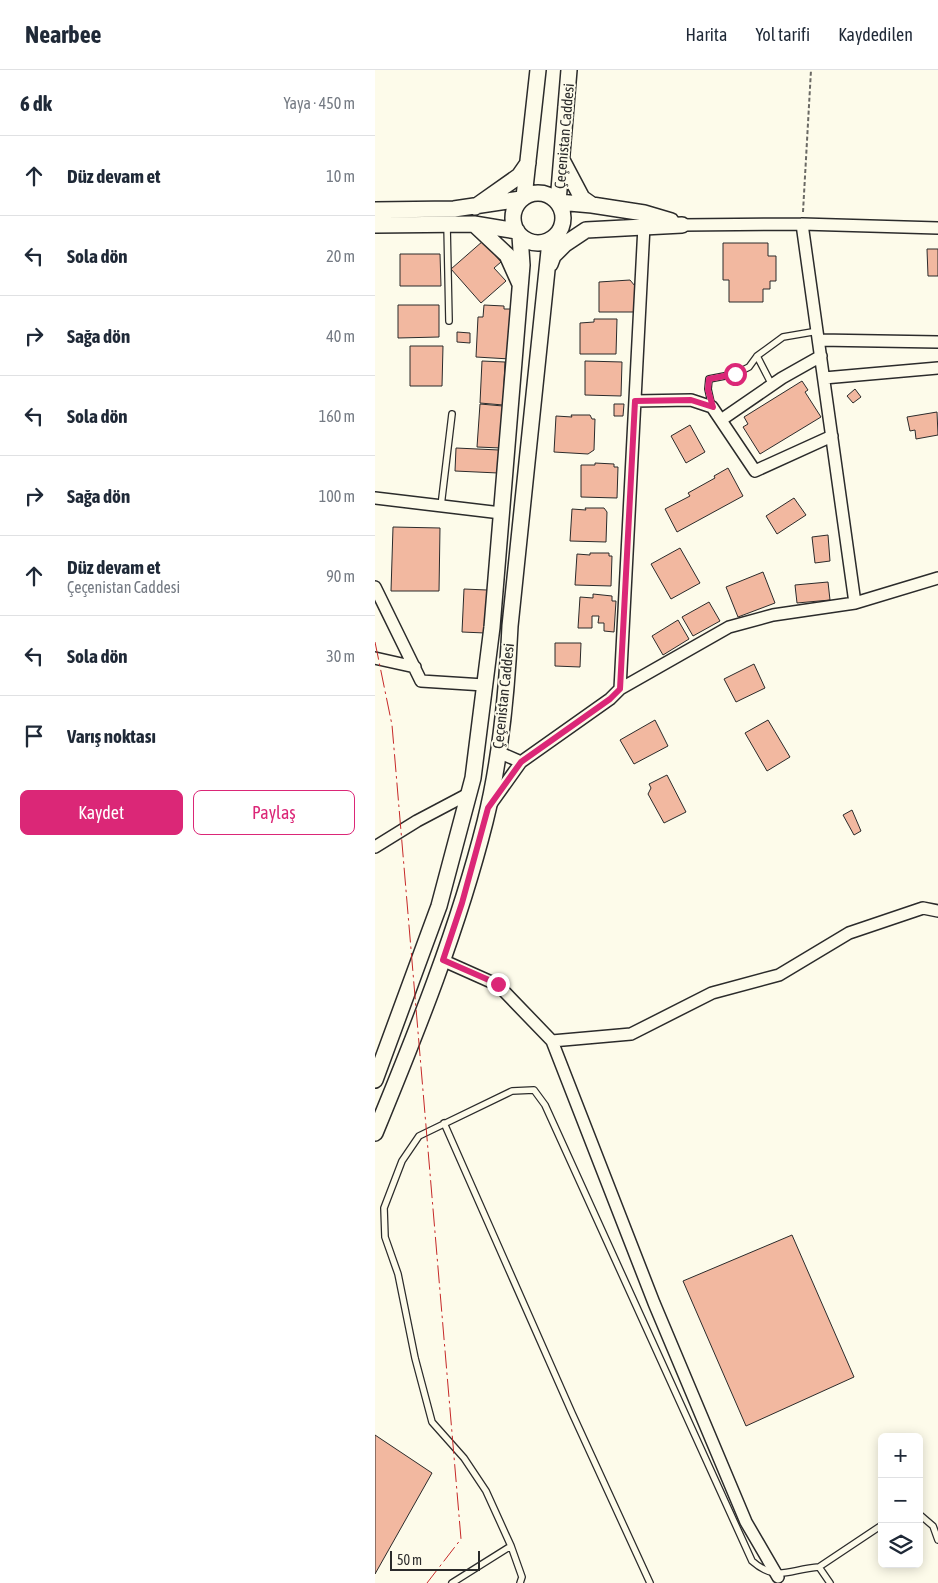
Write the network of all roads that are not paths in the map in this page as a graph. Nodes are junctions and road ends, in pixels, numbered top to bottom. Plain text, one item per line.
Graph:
1 (538, 70) edge
2 (569, 70) edge
3 (529, 162) junction
4 (563, 162) junction
5 (523, 198) junction
6 (558, 202) junction
7 (592, 205) junction
8 (475, 207) junction
9 (375, 210) edge
10 (447, 224) junction
11 (474, 224) junction
12 (802, 224) junction
13 (375, 225) edge
14 (682, 225) junction
15 (644, 226) junction
16 (938, 228) edge
17 (519, 234) junction
18 (550, 241) junction
19 (547, 275) junction
20 (520, 285) junction
21 (449, 321) dead end
22 (819, 336) junction
23 (938, 342) edge
24 (757, 356) junction
25 (821, 356) junction
26 (938, 368) edge
27 (824, 378) junction
28 (772, 385) junction
29 (635, 401) junction
30 (713, 407) junction
31 (452, 414) dead end
32 (721, 420) junction
33 (832, 436) junction
34 (375, 498) edge
35 (441, 506) junction
36 (501, 513) junction
37 (938, 578) edge
38 (375, 587) edge
39 (855, 603) junction
40 (375, 658) edge
41 (415, 667) junction
42 (484, 685) junction
43 (620, 689) junction
44 (498, 752) junction
45 (521, 762) junction
46 (470, 793) junction
47 (488, 808) junction
48 (375, 847) edge
49 (938, 911) edge
50 (443, 960) junction
51 (553, 1041) junction
52 (375, 1080) edge
53 (444, 1122) junction
54 (375, 1133) edge
55 (923, 1517) edge
56 (935, 1527) edge
57 (878, 1528) edge
58 (938, 1540) edge
59 (511, 1546) junction
60 (819, 1567) junction
61 (778, 1577) junction
62 (453, 1583) edge
63 (520, 1583) edge
64 (650, 1583) edge
65 (830, 1583) edge

1 - 3 main road
2 - 4 main road, Çeçenistan Caddesi
3 - 5 main road
3 - 8 main road
4 - 6 main road, Çeçenistan Caddesi
4 - 7 main road
5 - 6 main road
5 - 8 main road
5 - 17 main road
6 - 7 main road
6 - 18 main road
7 - 14 main road
8 - 9 main road
10 - 11 main road
10 - 13 main road
10 - 21 lane
11 - 17 main road
11 - 20 main road
12 - 14 street
12 - 16 street
12 - 22 street
14 - 15 main road
15 - 19 main road
15 - 29 street
17 - 18 main road
17 - 20 main road, Çeçenistan Caddesi
18 - 19 main road, Çeçenistan Caddesi
19 - 44 main road, Çeçenistan Caddesi
20 - 36 main road, Çeçenistan Caddesi
22 - 23 street
22 - 24 lane
22 - 25 street
24 - 28 lane
24 - 30 lane
25 - 27 street
25 - 28 street
26 - 27 street
27 - 33 street
28 - 32 street
29 - 30 street
29 - 43 street
30 - 32 street
31 - 35 lane
32 - 33 street
33 - 39 street
34 - 35 street
35 - 36 street
36 - 42 main road, Çeçenistan Caddesi
37 - 39 street
38 - 41 street
39 - 43 street
40 - 41 street
41 - 42 street
42 - 46 main road, Çeçenistan Caddesi
43 - 45 street
44 - 45 street
44 - 47 main road, Çeçenistan Caddesi
45 - 47 street
46 - 48 street
46 - 52 main road, Çeçenistan Caddesi
47 - 50 main road, Çeçenistan Caddesi
49 - 51 street
50 - 51 street
50 - 54 main road, Çeçenistan Caddesi
51 - 61 street
53 - 59 lane
53 - 61 lane
53 - 64 lane
55 - 56 lane
56 - 58 lane
57 - 60 lane
59 - 62 lane
59 - 63 lane
60 - 61 lane
60 - 65 lane

